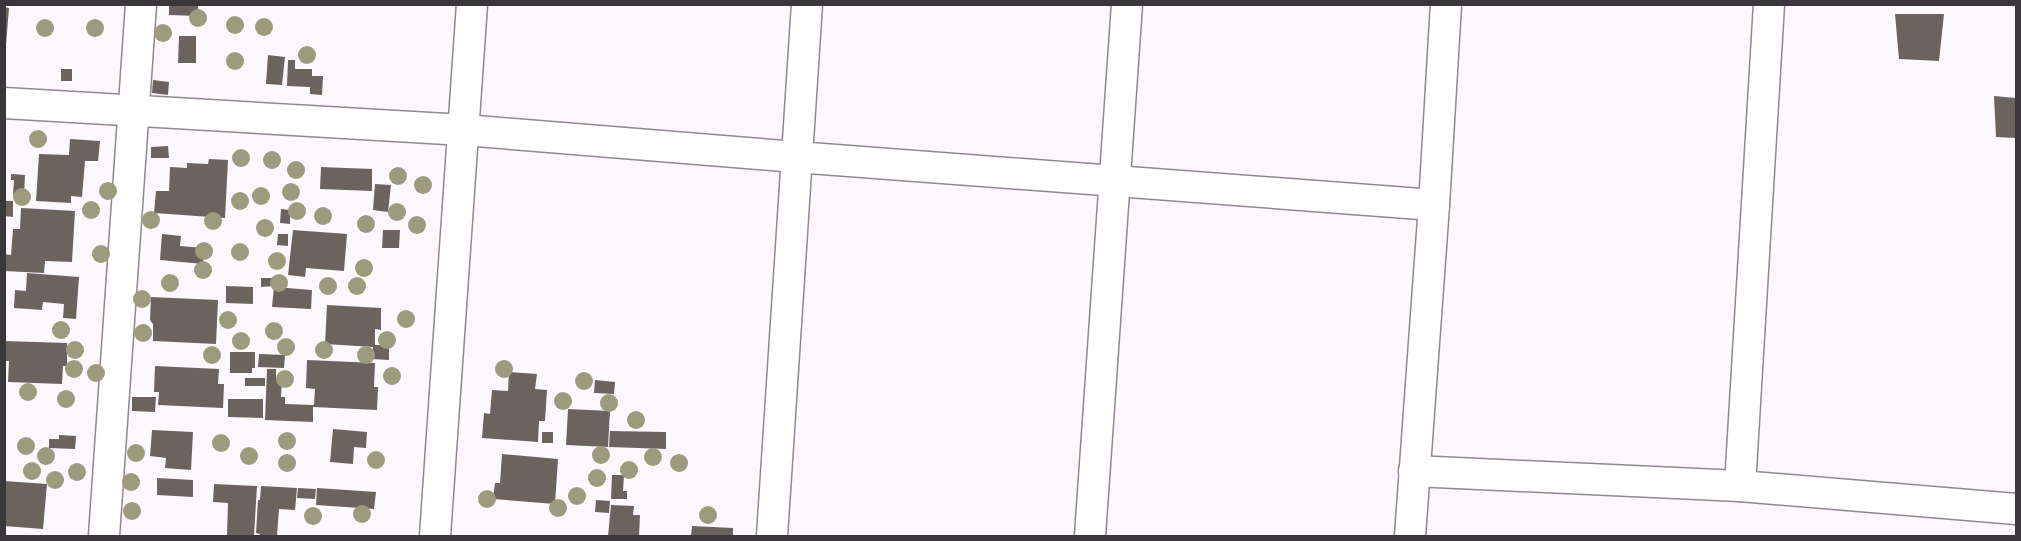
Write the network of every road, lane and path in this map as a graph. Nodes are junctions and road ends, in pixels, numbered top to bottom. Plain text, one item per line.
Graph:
1 (141, 4) edge
2 (472, 4) edge
3 (807, 4) edge
4 (1127, 4) edge
5 (1446, 4) edge
6 (1769, 4) edge
7 (4, 103) edge
8 (134, 111) junction
9 (464, 130) junction
10 (796, 157) junction
11 (1116, 182) junction
12 (446, 194) dead end
13 (1434, 205) junction
14 (1414, 471) junction
15 (1740, 486) junction
16 (2016, 510) edge
17 (104, 537) edge
18 (430, 537) edge
19 (435, 537) edge
20 (772, 537) edge
21 (1090, 537) edge
22 (1410, 537) edge

1 - 8 street
2 - 9 street
3 - 10 street
4 - 11 street
5 - 13 street
6 - 15 street
7 - 8 street
8 - 9 street
8 - 17 street
9 - 10 street
9 - 19 street
10 - 11 street
10 - 20 street
11 - 13 street
11 - 21 street
12 - 18 street
13 - 14 street
14 - 15 street
14 - 22 street
15 - 16 street

